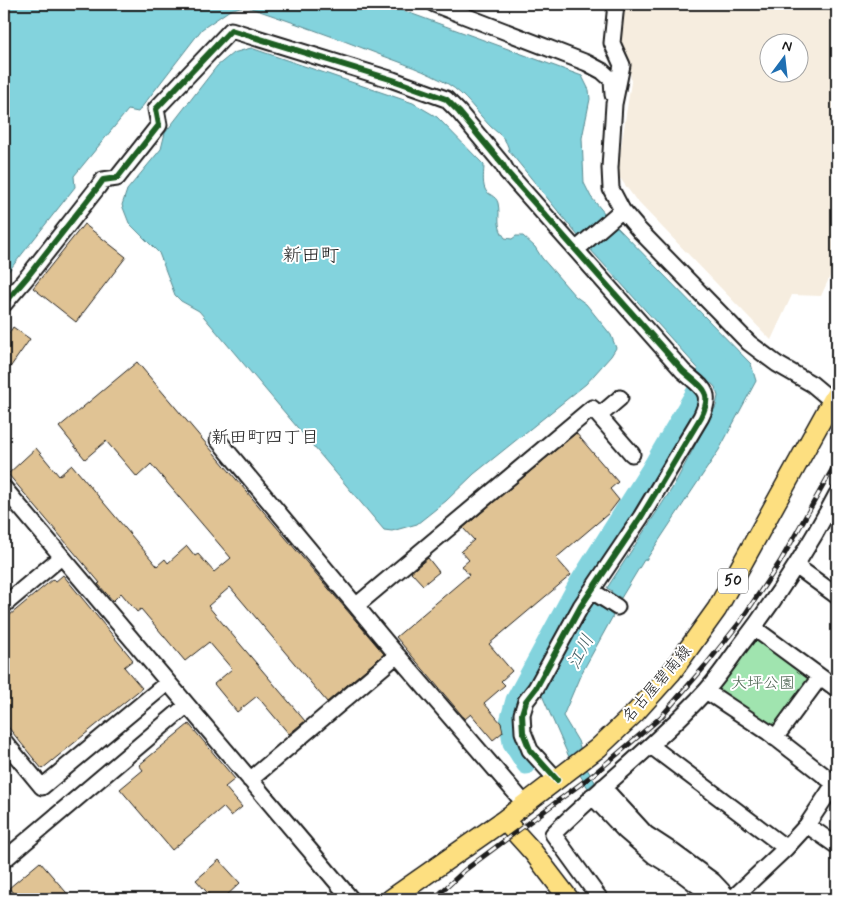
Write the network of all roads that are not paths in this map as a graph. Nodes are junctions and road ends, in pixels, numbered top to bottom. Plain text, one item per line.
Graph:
1 (434, 4) edge
2 (616, 4) edge
3 (614, 104) junction
4 (619, 213) junction
5 (580, 247) junction
6 (4, 304) edge
7 (620, 398) dead end
8 (836, 399) edge
9 (599, 416) junction
10 (218, 440) dead end
11 (632, 454) dead end
12 (4, 488) edge
13 (837, 497) edge
14 (62, 556) junction
15 (796, 566) junction
16 (592, 591) junction
17 (837, 596) edge
18 (4, 605) edge
19 (357, 605) junction
20 (617, 608) dead end
21 (754, 628) junction
22 (397, 655) junction
23 (820, 676) junction
24 (167, 683) junction
25 (837, 689) edge
26 (706, 691) junction
27 (186, 706) junction
28 (775, 738) junction
29 (4, 741) edge
30 (651, 746) junction
31 (557, 779) junction
32 (250, 780) junction
33 (836, 782) edge
34 (597, 792) junction
35 (525, 804) junction
36 (504, 820) junction
37 (807, 825) junction
38 (837, 846) edge
39 (786, 848) junction
40 (4, 860) edge
41 (570, 898) edge
42 (351, 899) edge
43 (391, 899) edge
44 (600, 899) edge
45 (712, 899) edge
46 (731, 899) edge

1 - 3 street
2 - 3 street
3 - 4 street
4 - 5 street
4 - 8 street
5 - 6 street
5 - 16 street
7 - 9 street
8 - 31 main road, 名古屋碧南線 / 50
9 - 11 street
9 - 19 street
10 - 19 street
12 - 14 street
13 - 15 street
14 - 18 street
14 - 24 street
15 - 17 street
15 - 21 street
16 - 20 street
16 - 31 street
19 - 22 street
21 - 23 street
21 - 26 street
22 - 32 street
22 - 35 street
23 - 25 street
23 - 28 street
24 - 27 street
24 - 29 street
26 - 28 street
26 - 30 street
27 - 32 street
27 - 40 street
28 - 33 street
30 - 34 street
30 - 39 street
31 - 35 main road, 名古屋碧南線 / 50
32 - 42 street
33 - 37 street
34 - 44 street
34 - 45 street
34 - 46 street
35 - 36 main road, 名古屋碧南線 / 50
36 - 41 main road
36 - 43 main road, 名古屋碧南線 / 50
37 - 38 street
37 - 39 street
39 - 46 street

